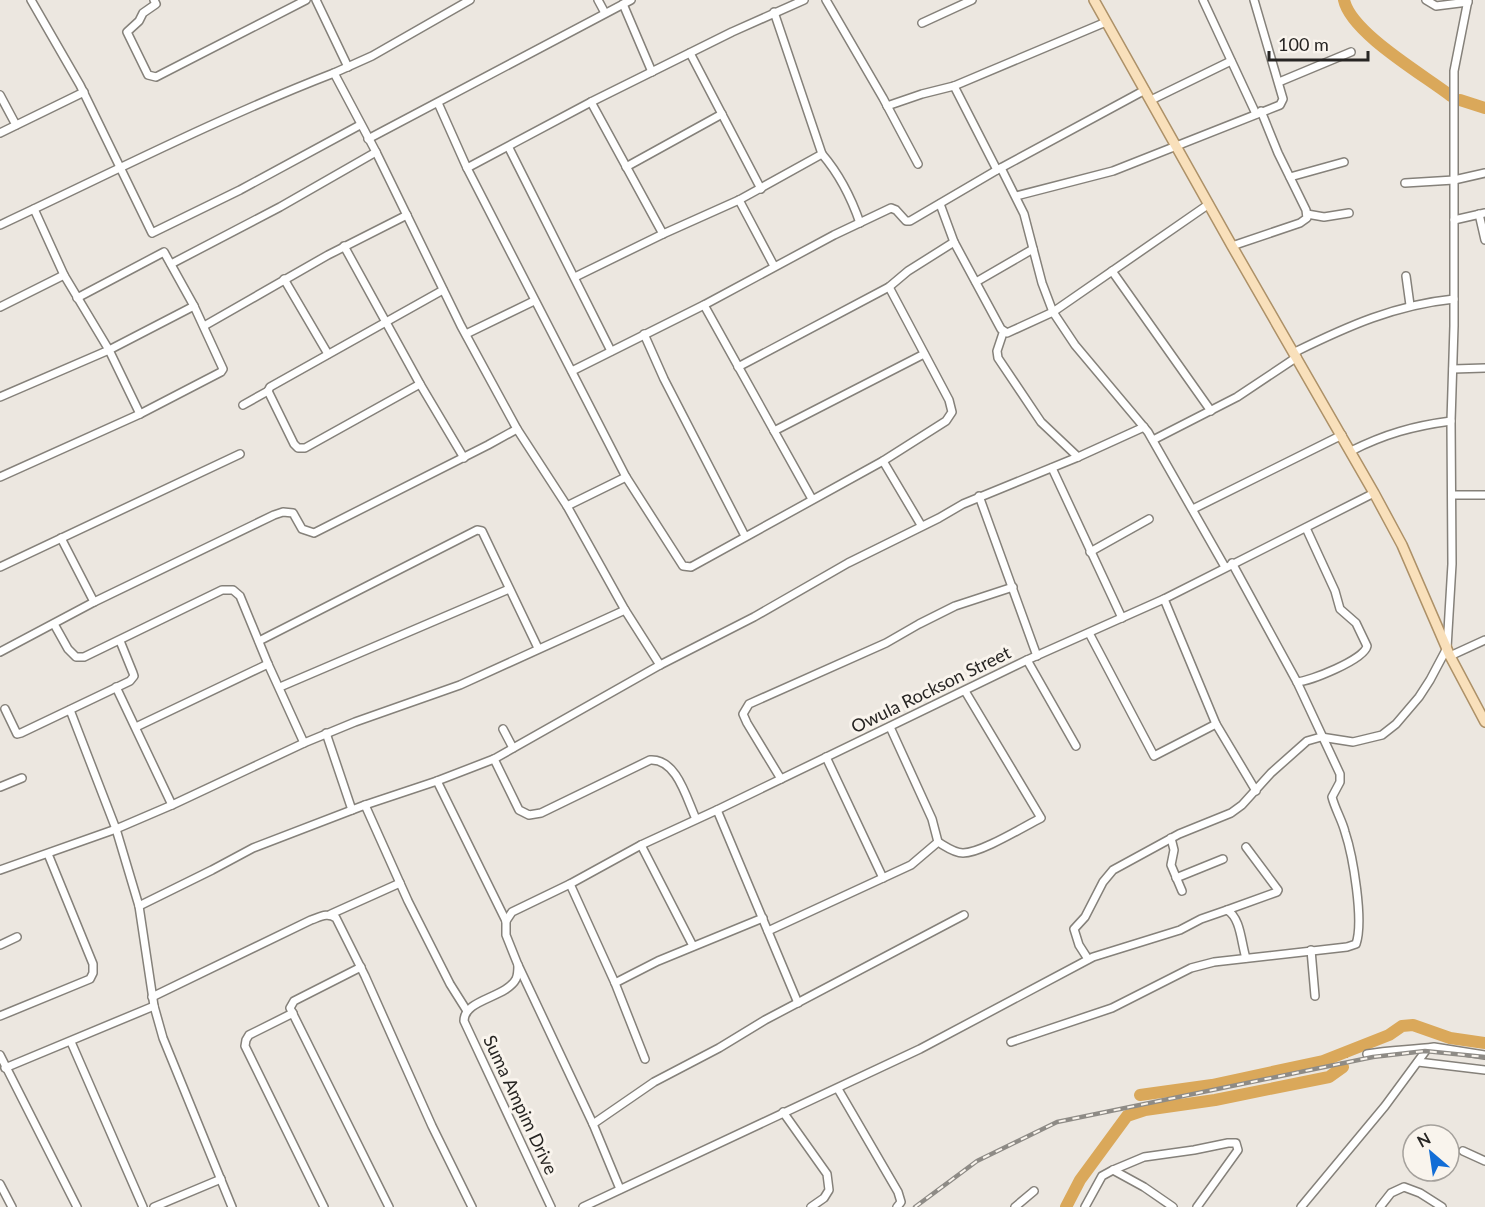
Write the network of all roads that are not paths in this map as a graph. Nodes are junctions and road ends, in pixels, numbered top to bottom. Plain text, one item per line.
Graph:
1 (31, 0) edge
2 (154, 0) edge
3 (306, 0) edge
4 (316, 0) edge
5 (470, 0) edge
6 (598, 0) edge
7 (631, 0) edge
8 (804, 0) edge
9 (826, 0) edge
10 (972, 0) edge
11 (1094, 0) edge
12 (1203, 0) edge
13 (1254, 0) edge
14 (1426, 0) edge
15 (1468, 1) edge
16 (623, 4) junction
17 (774, 12) junction
18 (604, 13) junction
19 (922, 22) dead end
20 (1106, 22) junction
21 (1351, 52) dead end
22 (690, 53) junction
23 (1232, 61) junction
24 (348, 67) junction
25 (652, 72) junction
26 (334, 73) junction
27 (1279, 82) junction
28 (954, 86) junction
29 (1145, 90) junction
30 (84, 92) junction
31 (0, 95) edge
32 (1151, 100) junction
33 (591, 102) junction
34 (438, 103) junction
35 (887, 106) junction
36 (1258, 112) junction
37 (722, 114) junction
38 (16, 125) junction
39 (360, 125) junction
40 (0, 133) edge
41 (368, 140) junction
42 (1176, 147) junction
43 (509, 148) junction
44 (376, 152) junction
45 (822, 154) junction
46 (1344, 162) dead end
47 (918, 164) dead end
48 (626, 167) junction
49 (120, 168) junction
50 (468, 168) junction
51 (999, 169) junction
52 (1485, 173) edge
53 (1290, 177) junction
54 (1454, 180) junction
55 (1405, 183) dead end
56 (761, 189) junction
57 (1016, 196) junction
58 (739, 201) junction
59 (940, 204) junction
60 (1209, 204) junction
61 (34, 209) junction
62 (1349, 213) dead end
63 (1482, 213) edge
64 (1307, 214) junction
65 (407, 215) junction
66 (1454, 220) junction
67 (860, 223) junction
68 (0, 225) edge
69 (663, 234) junction
70 (1485, 240) edge
71 (954, 242) junction
72 (345, 246) junction
73 (1232, 246) junction
74 (1033, 249) junction
75 (171, 264) junction
76 (774, 266) junction
77 (1112, 271) junction
78 (64, 276) junction
79 (1406, 276) dead end
80 (575, 277) junction
81 (284, 279) junction
82 (976, 282) junction
83 (889, 287) junction
84 (444, 290) junction
85 (77, 298) junction
86 (1454, 299) junction
87 (534, 301) junction
88 (704, 304) junction
89 (1410, 305) junction
90 (194, 306) junction
91 (0, 307) edge
92 (1053, 312) junction
93 (386, 322) junction
94 (204, 326) junction
95 (1003, 333) junction
96 (466, 334) junction
97 (644, 334) junction
98 (109, 350) junction
99 (611, 351) junction
100 (328, 354) junction
101 (924, 354) junction
102 (1296, 355) junction
103 (738, 367) junction
104 (1485, 368) edge
105 (1452, 369) junction
106 (572, 371) junction
107 (420, 384) junction
108 (268, 391) junction
109 (0, 397) edge
110 (243, 405) dead end
111 (1211, 411) junction
112 (140, 414) junction
113 (1451, 421) junction
114 (1144, 427) junction
115 (517, 429) junction
116 (774, 431) junction
117 (1342, 435) junction
118 (1153, 440) junction
119 (1352, 451) junction
120 (240, 454) dead end
121 (1078, 457) junction
122 (464, 458) junction
123 (884, 461) junction
124 (1052, 468) junction
125 (0, 477) edge
126 (626, 477) junction
127 (1374, 493) junction
128 (1452, 495) junction
129 (1485, 495) edge
130 (979, 496) junction
131 (812, 499) junction
132 (567, 506) junction
133 (1193, 509) junction
134 (1149, 519) dead end
135 (921, 525) junction
136 (1306, 528) junction
137 (745, 536) junction
138 (61, 538) junction
139 (1090, 552) junction
140 (1229, 565) junction
141 (0, 567) edge
142 (1014, 587) junction
143 (509, 589) junction
144 (1164, 599) junction
145 (94, 602) junction
146 (625, 610) junction
147 (1122, 618) junction
148 (54, 624) junction
149 (1089, 633) junction
150 (1485, 640) edge
151 (120, 641) junction
152 (259, 641) junction
153 (538, 648) junction
154 (0, 652) edge
155 (1448, 652) junction
156 (1037, 656) junction
157 (1028, 660) junction
158 (268, 664) junction
159 (660, 665) junction
160 (1297, 682) junction
161 (116, 687) junction
162 (280, 687) junction
163 (965, 691) junction
164 (5, 709) dead end
165 (70, 710) junction
166 (1485, 722) edge
167 (1216, 724) junction
168 (890, 727) junction
169 (136, 728) junction
170 (503, 729) dead end
171 (326, 734) junction
172 (1324, 737) junction
173 (304, 742) junction
174 (1076, 746) dead end
175 (513, 748) junction
176 (826, 757) junction
177 (494, 759) junction
178 (22, 777) dead end
179 (781, 779) junction
180 (437, 781) junction
181 (0, 787) edge
182 (1256, 791) junction
183 (365, 805) junction
184 (172, 806) junction
185 (352, 810) junction
186 (717, 810) junction
187 (696, 819) junction
188 (116, 829) junction
189 (1171, 838) junction
190 (938, 842) junction
191 (641, 845) junction
192 (1246, 848) dead end
193 (48, 854) junction
194 (1223, 859) dead end
195 (0, 870) edge
196 (883, 878) junction
197 (1176, 878) junction
198 (400, 883) junction
199 (570, 884) junction
200 (1182, 891) dead end
201 (139, 906) junction
202 (1227, 910) junction
203 (331, 914) junction
204 (964, 915) dead end
205 (763, 918) junction
206 (506, 921) junction
207 (768, 931) junction
208 (17, 937) dead end
209 (0, 945) edge
210 (693, 946) junction
211 (1311, 950) junction
212 (1246, 958) junction
213 (1088, 959) junction
214 (518, 964) junction
215 (361, 967) junction
216 (615, 983) junction
217 (1315, 996) dead end
218 (152, 997) junction
219 (798, 1003) junction
220 (154, 1006) junction
221 (292, 1013) junction
222 (466, 1013) junction
223 (0, 1016) edge
224 (71, 1042) junction
225 (1011, 1042) dead end
226 (1427, 1049) junction
227 (1367, 1054) dead end
228 (0, 1055) edge
229 (1485, 1055) edge
230 (645, 1059) dead end
231 (1418, 1062) junction
232 (5, 1068) junction
233 (1485, 1070) edge
234 (838, 1089) junction
235 (783, 1112) junction
236 (593, 1124) junction
237 (1463, 1151) dead end
238 (1485, 1161) edge
239 (1113, 1170) junction
240 (221, 1179) junction
241 (0, 1184) edge
242 (620, 1189) junction
243 (1034, 1191) dead end
244 (8, 1199) junction
245 (0, 1203) edge
246 (12, 1207) edge
247 (77, 1207) edge
248 (143, 1207) edge
249 (154, 1207) edge
250 (232, 1207) edge
251 (324, 1207) edge
252 (389, 1207) edge
253 (472, 1207) edge
254 (551, 1207) edge
255 (583, 1207) edge
256 (811, 1207) edge
257 (897, 1207) edge
258 (1015, 1207) edge
259 (1085, 1207) edge
260 (1173, 1207) edge
261 (1197, 1207) edge
262 (1301, 1207) edge
263 (1380, 1207) edge
264 (1442, 1207) edge

1 - 30 street
2 - 3 street
4 - 24 street
5 - 24 street
6 - 18 street
7 - 16 street
8 - 17 street
9 - 35 street
10 - 19 street
11 - 20 main road
12 - 23 street
13 - 27 street
14 - 15 street
15 - 54 street
16 - 18 street
16 - 25 street
17 - 22 street
17 - 45 street
18 - 34 street
20 - 28 street
20 - 29 main road
21 - 27 street
22 - 25 street
22 - 37 street
23 - 32 street
23 - 36 street
24 - 26 street
25 - 33 street
26 - 39 street
26 - 49 street
27 - 36 street
28 - 35 street
28 - 51 street
29 - 32 main road
29 - 51 street
30 - 38 street
30 - 49 street
31 - 38 street
32 - 42 main road
33 - 43 street
33 - 48 street
34 - 41 street
34 - 50 street
35 - 47 street
36 - 42 street
36 - 53 street
37 - 48 street
37 - 56 street
38 - 40 street
39 - 41 street
39 - 49 street
41 - 44 street
42 - 57 street
42 - 60 main road
43 - 50 street
43 - 80 street
44 - 65 street
44 - 75 street
45 - 56 street
45 - 67 street
46 - 53 street
48 - 69 street
49 - 61 street
50 - 87 street
51 - 57 street
51 - 59 street
52 - 54 street
53 - 64 street
54 - 55 street
54 - 66 street
56 - 58 street
57 - 74 street
58 - 69 street
58 - 76 street
59 - 67 street
59 - 71 street
60 - 73 main road
60 - 77 street
61 - 68 street
61 - 78 street
62 - 64 street
63 - 66 street
63 - 70 street
64 - 73 street
65 - 72 street
65 - 84 street
66 - 86 street
67 - 76 street
69 - 80 street
71 - 82 street
71 - 83 street
72 - 81 street
72 - 93 street
73 - 102 main road
74 - 82 street
74 - 92 street
75 - 85 street
75 - 90 street
76 - 88 street
77 - 92 street
77 - 111 street
78 - 85 street
78 - 91 street
79 - 89 street
80 - 99 street
81 - 94 street
81 - 100 street
82 - 95 street
83 - 101 street
83 - 103 street
84 - 93 street
84 - 96 street
85 - 98 street
86 - 89 street
86 - 105 street
87 - 96 street
87 - 106 street
88 - 97 street
88 - 103 street
89 - 102 street
90 - 94 street
90 - 98 street
92 - 95 street
92 - 114 street
93 - 100 street
93 - 107 street
94 - 112 street
95 - 121 street
96 - 115 street
97 - 99 street
97 - 137 street
98 - 109 street
98 - 112 street
99 - 106 street
100 - 108 street
101 - 116 street
101 - 123 street
102 - 111 street
102 - 117 main road
103 - 116 street
104 - 105 street
105 - 113 street
106 - 126 street
107 - 108 street
107 - 122 street
108 - 110 street
111 - 118 street
112 - 125 street
113 - 119 street
113 - 128 street
114 - 118 street
114 - 121 street
115 - 122 street
115 - 132 street
116 - 131 street
117 - 119 main road
117 - 133 street
118 - 133 street
119 - 127 main road
120 - 138 street
121 - 124 street
122 - 145 street
123 - 131 street
123 - 135 street
124 - 130 street
124 - 139 street
126 - 132 street
126 - 137 street
127 - 136 street, Owula Rockson Street
127 - 155 main road
128 - 129 street
128 - 155 street
130 - 135 street
130 - 142 street
131 - 137 street
132 - 146 street
133 - 140 street
134 - 139 street
135 - 159 street
136 - 140 street, Owula Rockson Street
136 - 160 street
138 - 141 street
138 - 145 street
139 - 147 street
140 - 144 street, Owula Rockson Street
140 - 160 street
142 - 156 street
142 - 179 street
143 - 152 street
143 - 153 street
143 - 162 street
144 - 147 street, Owula Rockson Street
144 - 167 street
145 - 148 street
146 - 153 street
146 - 159 street
147 - 149 street, Owula Rockson Street
148 - 151 street
148 - 154 street
149 - 156 street, Owula Rockson Street
149 - 167 street
150 - 155 street
151 - 152 street
151 - 161 street
152 - 158 street
153 - 171 street
155 - 166 main road
155 - 172 street
156 - 157 street, Owula Rockson Street
157 - 163 street, Owula Rockson Street
157 - 174 street
158 - 162 street
158 - 169 street
159 - 175 street
160 - 172 street
161 - 165 street
161 - 169 street
162 - 173 street
163 - 168 street, Owula Rockson Street
163 - 190 street
164 - 165 street
165 - 188 street
167 - 182 street
168 - 176 street, Owula Rockson Street
168 - 190 street
169 - 184 street
170 - 175 street
171 - 173 street
171 - 185 street
172 - 182 street
172 - 211 street
173 - 184 street
175 - 177 street
176 - 179 street, Owula Rockson Street
176 - 196 street
177 - 180 street
177 - 187 street
178 - 181 street
179 - 186 street, Owula Rockson Street
180 - 183 street
180 - 206 street
182 - 189 street
183 - 185 street
183 - 198 street, Suma Ampim Drive
184 - 188 street
185 - 201 street
186 - 187 street, Owula Rockson Street
186 - 205 street
187 - 191 street, Owula Rockson Street
188 - 193 street
188 - 201 street
189 - 197 street
189 - 213 street
190 - 196 street
191 - 199 street, Owula Rockson Street
191 - 210 street
192 - 202 street
193 - 195 street
193 - 223 street
194 - 197 street
196 - 207 street
197 - 200 street
198 - 203 street
198 - 222 street, Suma Ampim Drive
199 - 206 street, Owula Rockson Street
199 - 216 street
201 - 218 street
202 - 212 street
202 - 213 street
203 - 215 street
203 - 218 street
204 - 219 street
205 - 207 street
205 - 210 street
206 - 214 street
207 - 219 street
208 - 209 street
210 - 216 street
211 - 212 street
211 - 217 street
212 - 225 street
213 - 234 street
214 - 222 street
214 - 236 street
215 - 221 street
215 - 253 street
216 - 230 street
218 - 220 street
219 - 236 street
220 - 224 street
220 - 240 street
221 - 251 street
221 - 252 street
222 - 254 street, Suma Ampim Drive
224 - 232 street
224 - 248 street
226 - 227 street
226 - 229 street
226 - 231 street
228 - 232 street
231 - 233 street
231 - 262 street
232 - 247 street
234 - 235 street
234 - 257 street
235 - 242 street
235 - 256 street
236 - 242 street
237 - 238 street
239 - 259 street
239 - 260 street
239 - 261 street
240 - 249 street
240 - 250 street
241 - 244 street
242 - 255 street
243 - 258 street
244 - 245 street
244 - 246 street
263 - 264 street

